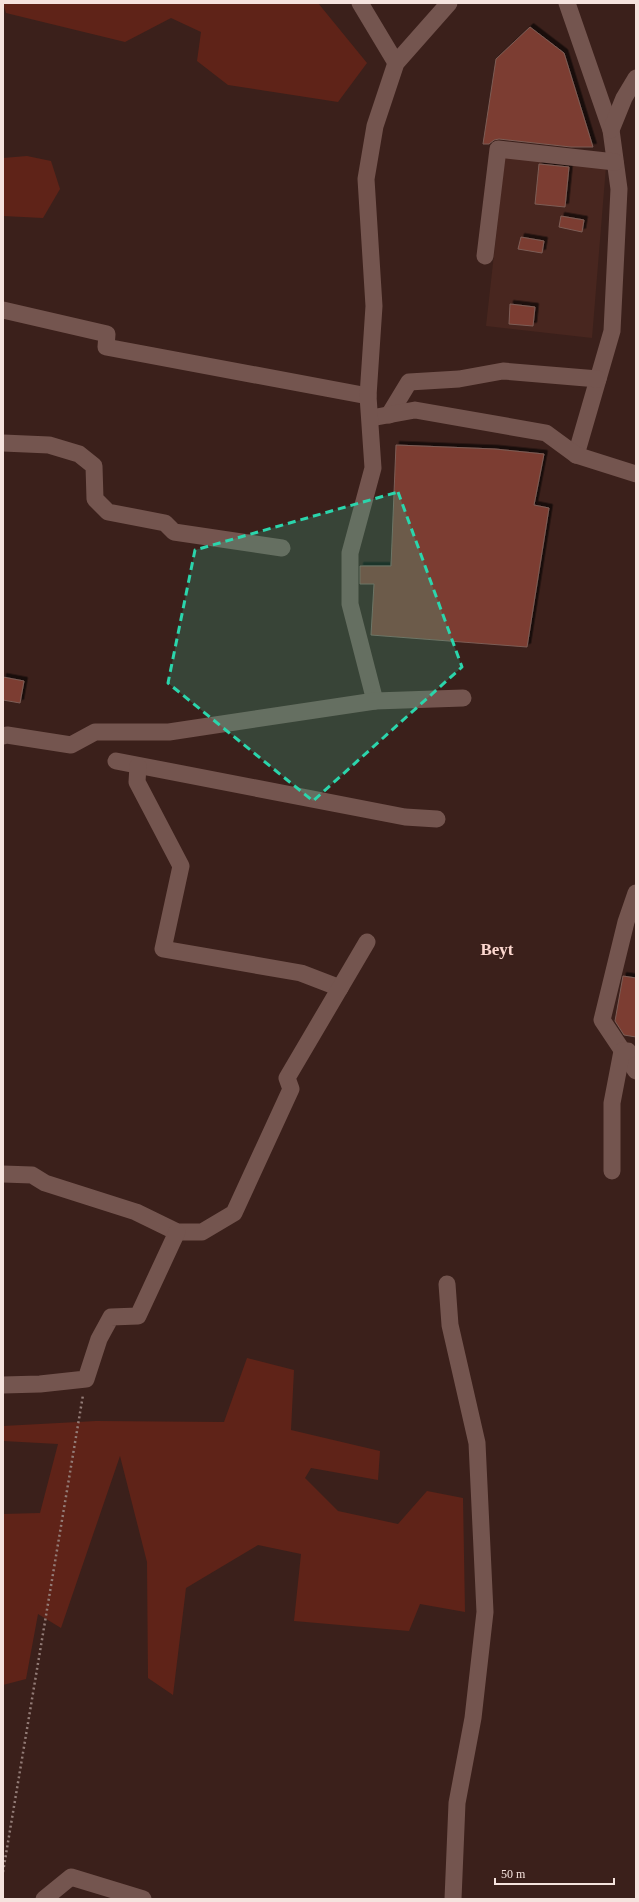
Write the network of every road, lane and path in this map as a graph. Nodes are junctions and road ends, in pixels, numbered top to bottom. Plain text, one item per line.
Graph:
1 (360, 3) edge
2 (449, 3) edge
3 (567, 3) edge
4 (396, 63) junction
5 (636, 78) edge
6 (611, 130) junction
7 (615, 162) junction
8 (485, 256) dead end
9 (3, 310) edge
10 (598, 379) junction
11 (368, 396) junction
12 (389, 415) junction
13 (371, 418) junction
14 (3, 443) edge
15 (576, 455) junction
16 (636, 474) edge
17 (282, 548) dead end
18 (463, 698) dead end
19 (375, 701) junction
20 (3, 736) edge
21 (116, 761) dead end
22 (138, 766) junction
23 (437, 819) dead end
24 (636, 893) edge
25 (367, 942) dead end
26 (340, 988) junction
27 (629, 1051) edge
28 (636, 1071) edge
29 (612, 1171) dead end
30 (3, 1174) edge
31 (177, 1232) junction
32 (447, 1284) dead end
33 (86, 1379) junction
34 (3, 1384) edge
35 (3, 1872) edge
36 (44, 1899) edge
37 (143, 1899) edge
38 (453, 1899) edge

1 - 4 street
2 - 4 street
3 - 6 street
4 - 11 street
5 - 6 street
6 - 7 street
7 - 8 street
7 - 10 street
9 - 11 street
10 - 12 street
10 - 15 street
11 - 13 street
12 - 13 street
12 - 15 street
13 - 19 street
14 - 17 street
15 - 16 street
18 - 19 street
19 - 20 street
21 - 22 street
22 - 23 street
22 - 26 street
24 - 27 street
25 - 26 street
26 - 31 street
27 - 28 street
27 - 29 street
30 - 31 street
31 - 33 street
32 - 38 street
33 - 34 street
33 - 35 path
36 - 37 street

